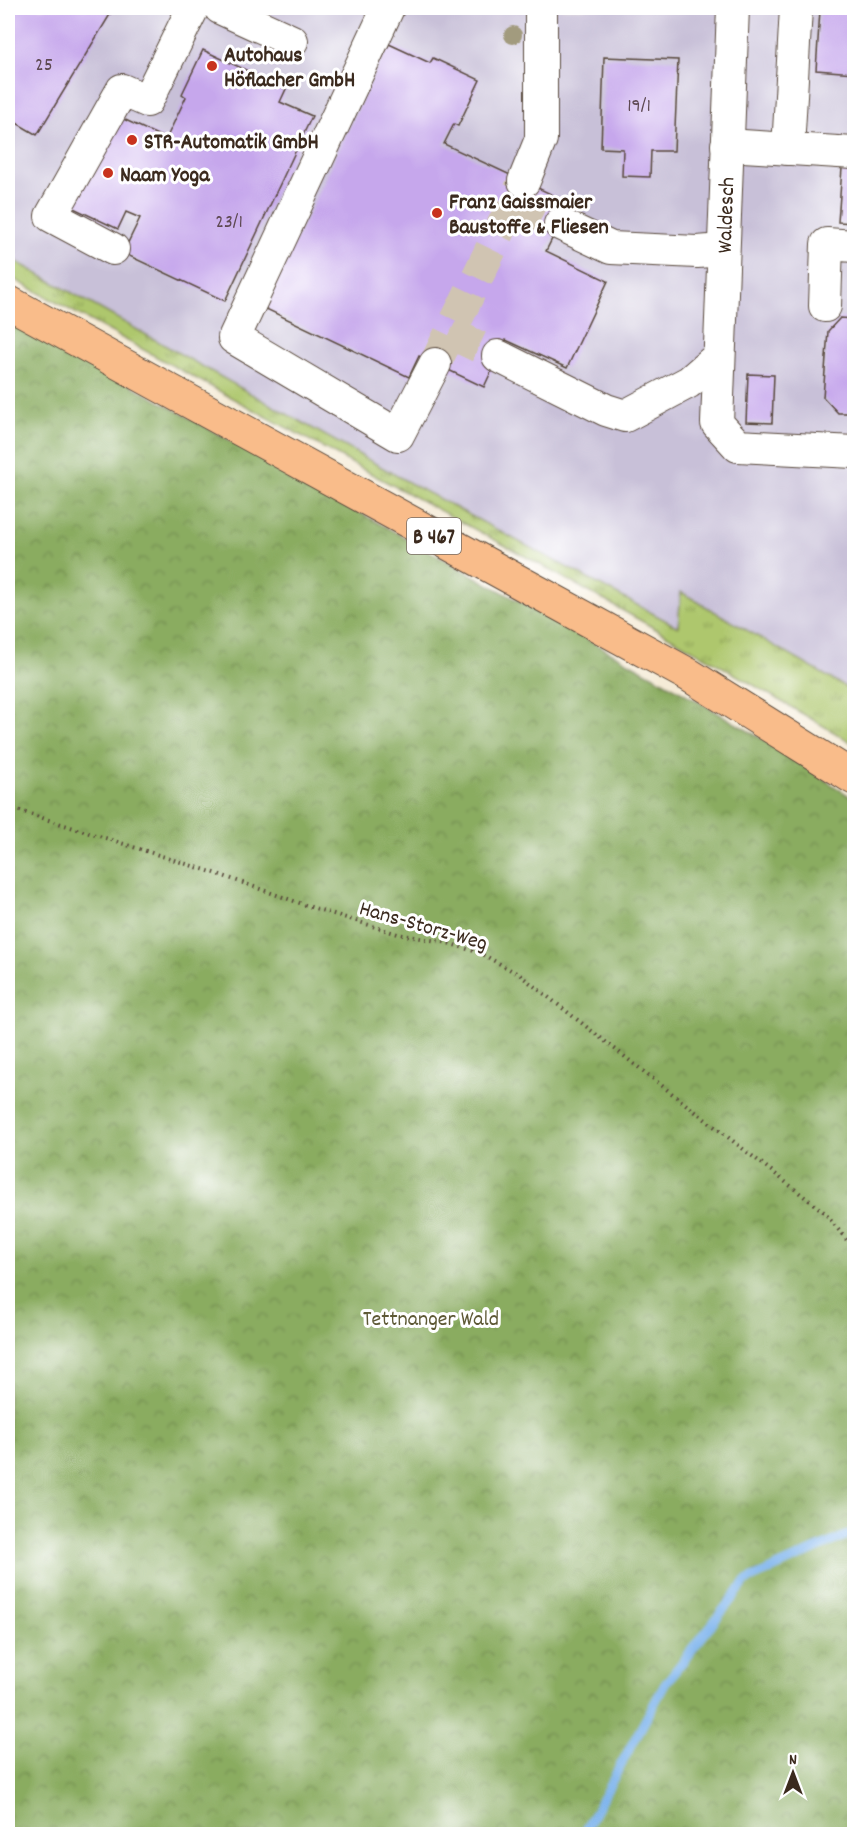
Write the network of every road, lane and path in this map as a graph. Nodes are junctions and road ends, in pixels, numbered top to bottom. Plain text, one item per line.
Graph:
1 (193, 8) edge
2 (220, 8) edge
3 (388, 8) edge
4 (541, 8) edge
5 (733, 8) edge
6 (796, 8) edge
7 (292, 41) dead end
8 (727, 145) junction
9 (788, 149) junction
10 (855, 153) edge
11 (524, 181) tunnel mouth
12 (560, 224) tunnel mouth
13 (855, 246) edge
14 (113, 249) dead end
15 (723, 250) junction
16 (8, 302) edge
17 (825, 306) dead end
18 (498, 356) tunnel mouth
19 (719, 356) junction
20 (435, 364) tunnel mouth
21 (855, 452) edge
22 (855, 778) edge
23 (8, 807) edge
24 (855, 1249) edge

1 - 14 street
2 - 7 street
3 - 20 street
4 - 11 street
5 - 8 street, Waldesch
6 - 9 street
8 - 9 street
8 - 15 street, Waldesch
9 - 10 street
12 - 15 street
13 - 17 street
15 - 19 street, Waldesch
16 - 22 main road, B 467
18 - 19 street
19 - 21 street, Waldesch
23 - 24 path, Hans-Storz-Weg

